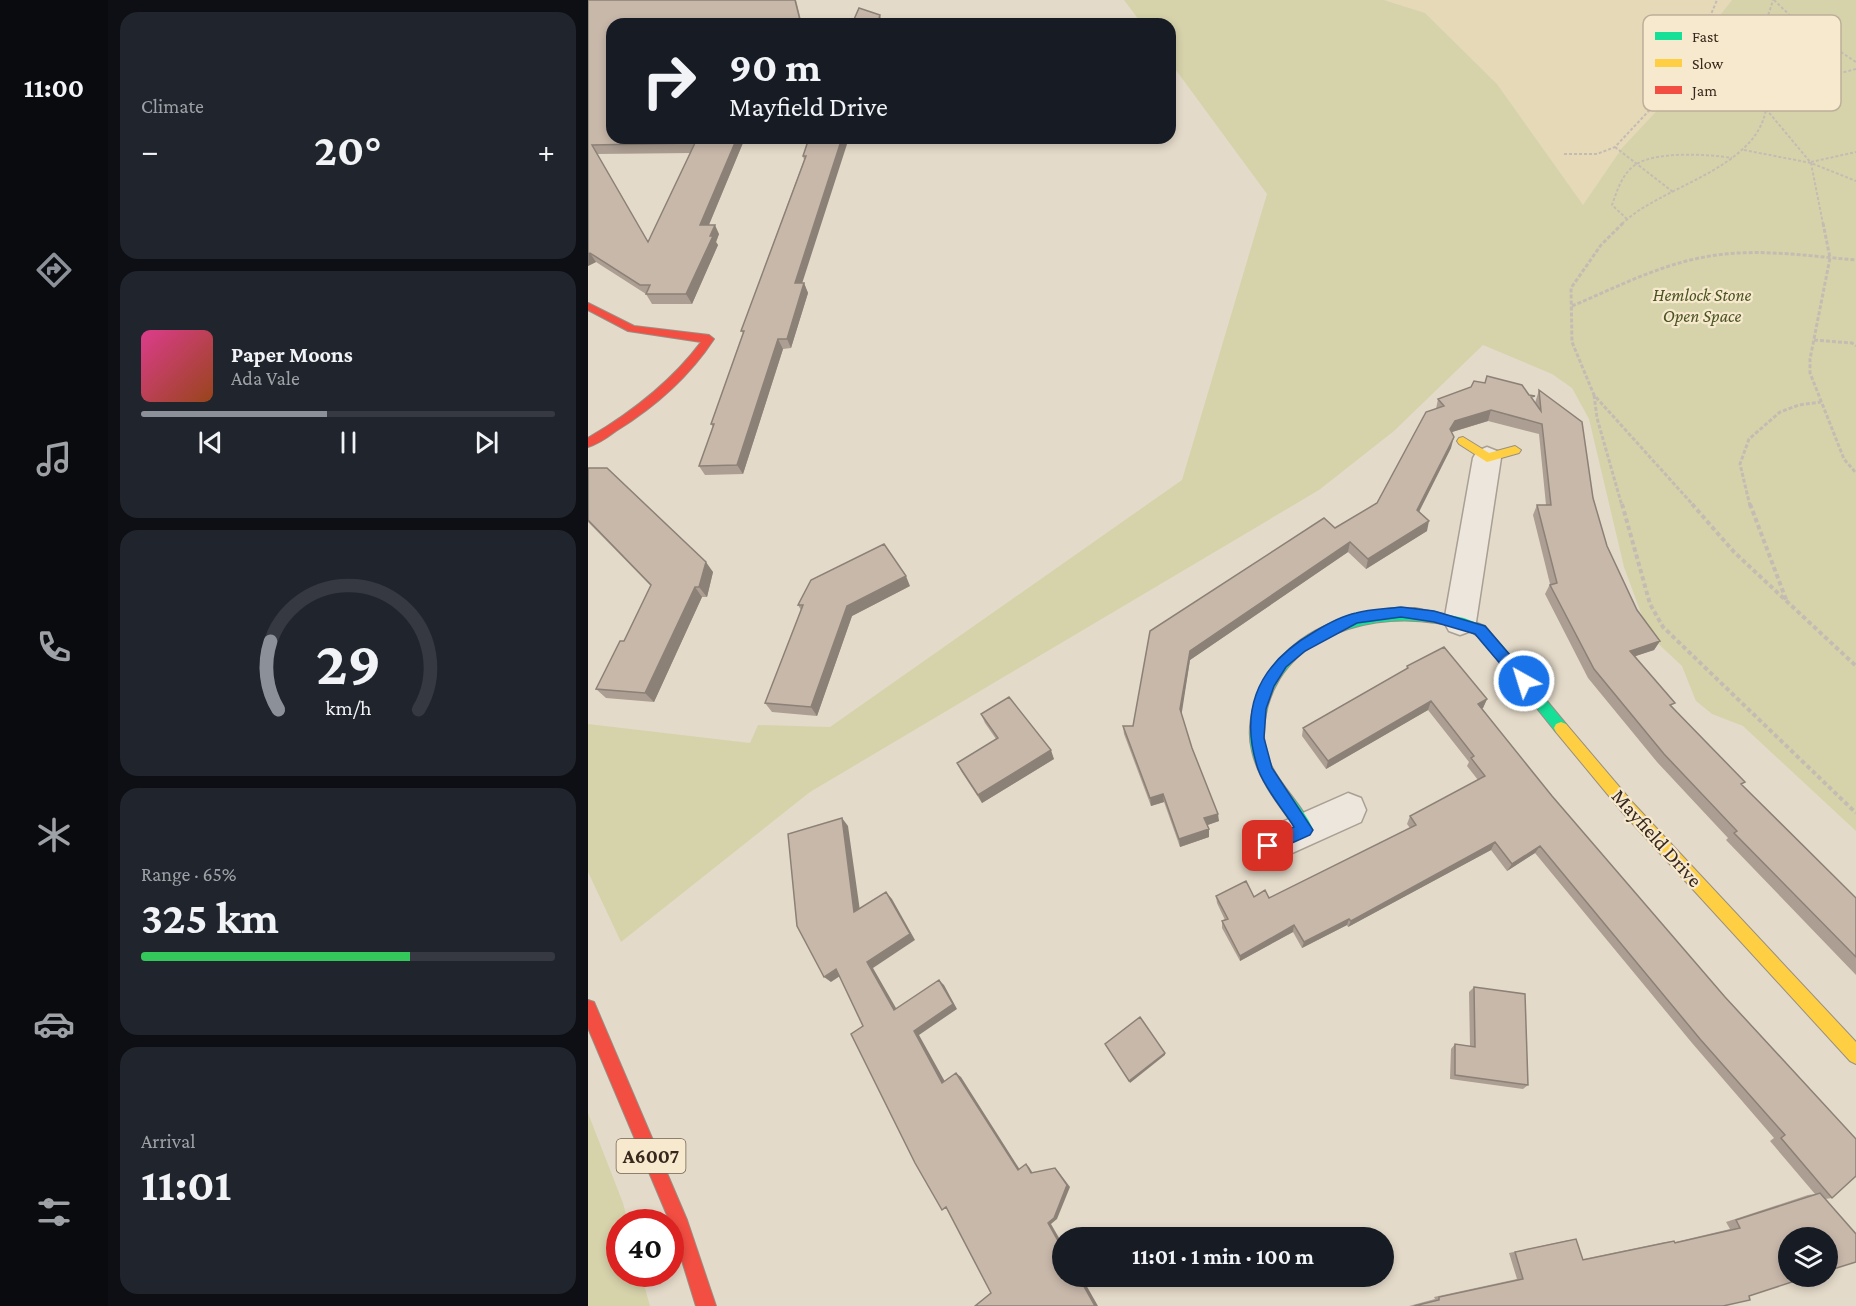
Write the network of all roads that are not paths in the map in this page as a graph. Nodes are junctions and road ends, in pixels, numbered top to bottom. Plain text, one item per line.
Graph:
1 (588, 306) edge
2 (1463, 441) dead end
3 (588, 443) edge
4 (1501, 454) joint
5 (1460, 622) junction
6 (1348, 810) dead end
7 (1305, 830) junction
8 (1268, 846) dead end
9 (588, 1008) edge
10 (1856, 1055) edge
11 (706, 1306) edge

1 - 3 street
2 - 4 street
4 - 5 street
5 - 7 street, Mayfield Drive
5 - 10 street, Mayfield Drive
6 - 7 street
7 - 8 street
9 - 11 street, A6007

